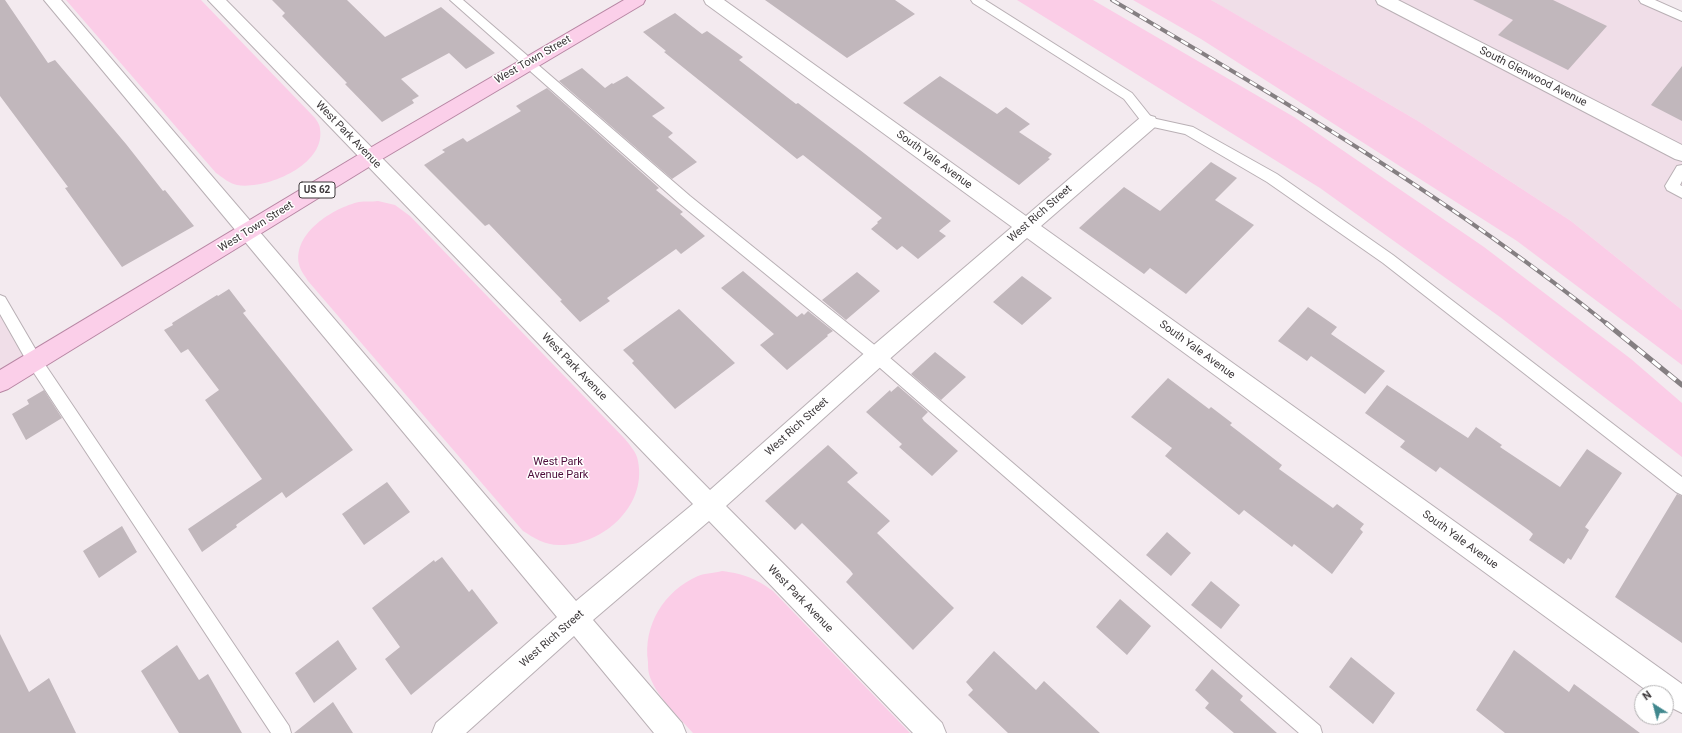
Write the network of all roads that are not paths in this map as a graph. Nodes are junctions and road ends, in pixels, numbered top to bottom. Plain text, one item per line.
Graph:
1 (52, 0) edge
2 (216, 0) edge
3 (456, 0) edge
4 (637, 0) edge
5 (712, 0) edge
6 (977, 0) edge
7 (1384, 0) edge
8 (1645, 0) edge
9 (1682, 17) edge
10 (527, 63) junction
11 (1148, 122) junction
12 (1682, 154) edge
13 (370, 157) junction
14 (1682, 170) edge
15 (1682, 193) edge
16 (1026, 226) junction
17 (248, 233) junction
18 (0, 301) edge
19 (877, 356) junction
20 (35, 362) junction
21 (0, 382) edge
22 (1682, 487) edge
23 (709, 506) junction
24 (575, 618) junction
25 (1682, 700) edge
26 (282, 733) edge
27 (446, 733) edge
28 (672, 733) edge
29 (932, 733) edge
30 (1313, 733) edge

1 - 17 street
2 - 13 street, West Park Avenue
3 - 10 lane
4 - 10 main road, West Town Street / US 62
5 - 16 street, South Yale Avenue
6 - 11 lane
7 - 12 street, South Glenwood Avenue
8 - 9 lane
10 - 13 main road, West Town Street / US 62
10 - 19 lane
11 - 16 street, West Rich Street
11 - 22 lane
13 - 17 main road, West Town Street / US 62
13 - 23 street, West Park Avenue
14 - 15 lane
16 - 19 street, West Rich Street
16 - 25 street, South Yale Avenue
17 - 20 main road, West Town Street / US 62
17 - 24 street
18 - 20 lane
19 - 23 street, West Rich Street
19 - 30 lane
20 - 21 main road, West Town Street / US 62
20 - 26 lane
23 - 24 street, West Rich Street
23 - 29 street, West Park Avenue
24 - 27 street, West Rich Street
24 - 28 street

